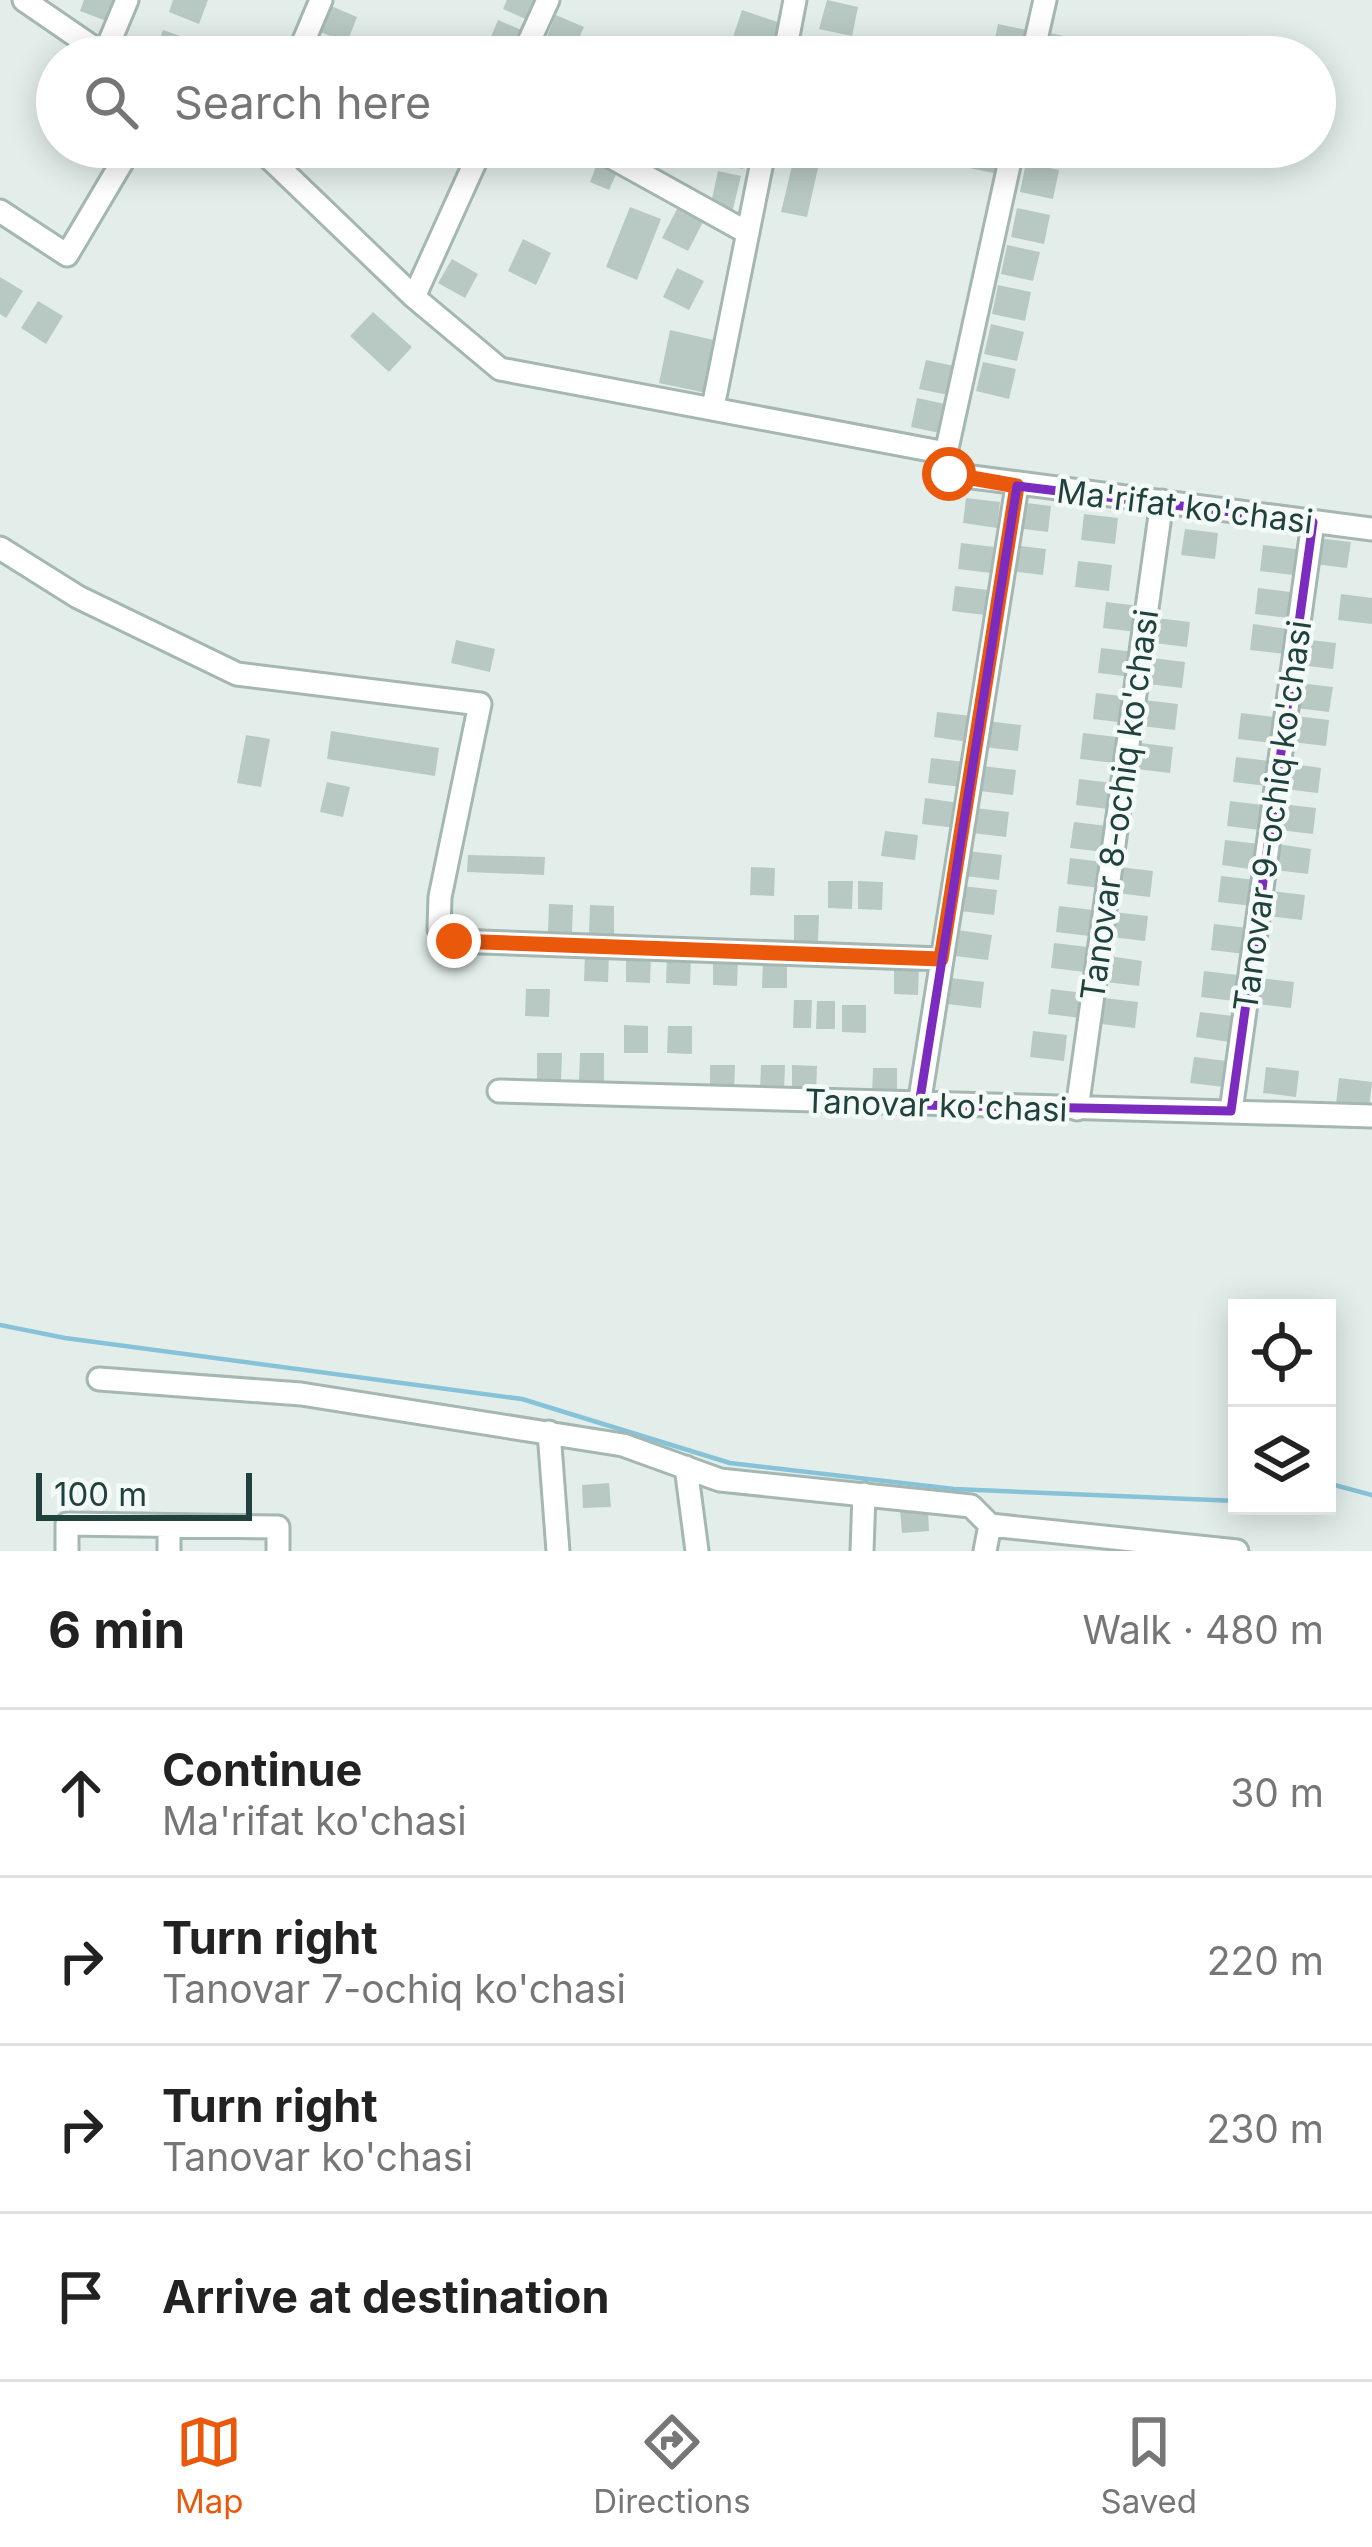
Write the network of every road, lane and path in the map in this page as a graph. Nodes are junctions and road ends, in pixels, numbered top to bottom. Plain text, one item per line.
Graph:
1 (24, 0) edge
2 (127, 0) edge
3 (322, 0) edge
4 (548, 0) edge
5 (795, 0) edge
6 (1045, 0) edge
7 (76, 36) edge
8 (113, 36) edge
9 (306, 36) edge
10 (532, 36) edge
11 (788, 36) edge
12 (1037, 36) edge
13 (119, 168) edge
14 (280, 168) edge
15 (472, 168) edge
16 (631, 168) edge
17 (761, 168) edge
18 (1008, 168) edge
19 (0, 212) edge
20 (748, 233) junction
21 (414, 297) junction
22 (712, 407) junction
23 (946, 453) junction
24 (1017, 486) junction
25 (1162, 501) junction
26 (1312, 521) junction
27 (1372, 529) edge
28 (0, 548) edge
29 (941, 959) junction
30 (500, 1091) dead end
31 (919, 1105) junction
32 (1077, 1108) junction
33 (1231, 1111) junction
34 (1372, 1116) edge
35 (99, 1379) dead end
36 (549, 1432) junction
37 (686, 1467) junction
38 (864, 1494) junction
39 (990, 1525) junction
40 (169, 1526) junction
41 (67, 1551) edge
42 (170, 1551) edge
43 (278, 1551) edge
44 (558, 1551) edge
45 (697, 1551) edge
46 (862, 1551) edge
47 (986, 1551) edge
48 (1237, 1551) edge

1 - 7 street
2 - 8 street
3 - 9 street
4 - 10 street
5 - 11 street
6 - 12 street
13 - 19 street
14 - 21 street
15 - 21 street
16 - 20 street
17 - 20 street
18 - 23 street
20 - 22 street
21 - 22 street
22 - 23 street
23 - 24 street, Ma'rifat ko'chasi
24 - 25 street, Ma'rifat ko'chasi
24 - 29 street
25 - 26 street, Ma'rifat ko'chasi
25 - 32 street, Tanovar 8-ochiq ko'chasi
26 - 27 street, Ma'rifat ko'chasi
26 - 33 street, Tanovar 9-ochiq ko'chasi
28 - 29 street
29 - 31 street
30 - 31 street, Tanovar ko'chasi
31 - 32 street, Tanovar ko'chasi
32 - 33 street, Tanovar ko'chasi
33 - 34 street, Tanovar ko'chasi
35 - 36 street
36 - 37 street
36 - 44 street
37 - 38 street
37 - 45 street
38 - 39 street
38 - 46 street
39 - 47 street
39 - 48 street
40 - 41 street
40 - 42 street
40 - 43 street

